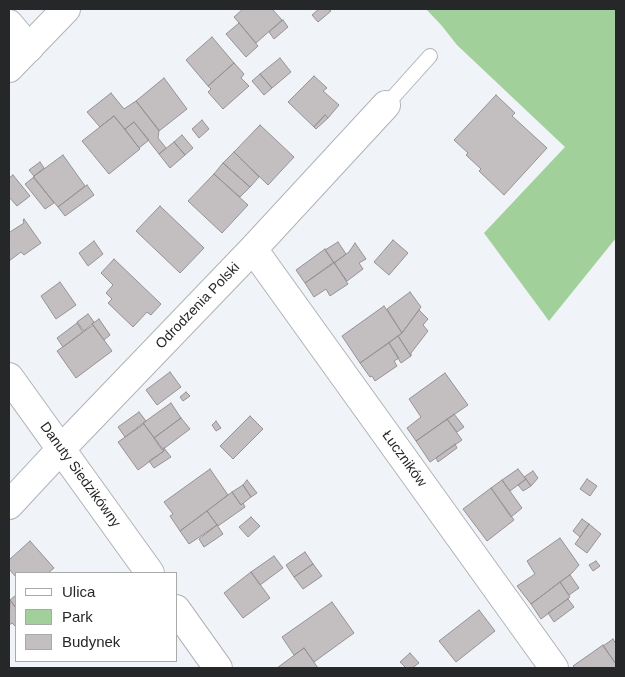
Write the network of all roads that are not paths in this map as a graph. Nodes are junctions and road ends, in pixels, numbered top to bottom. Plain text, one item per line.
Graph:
1 (66, 9) edge
2 (9, 24) edge
3 (28, 48) junction
4 (430, 56) dead end
5 (9, 68) edge
6 (386, 105) joint
7 (254, 249) junction
8 (9, 376) edge
9 (61, 448) junction
10 (9, 505) edge
11 (149, 572) edge
12 (178, 613) edge
13 (218, 668) edge
14 (554, 668) edge

1 - 3 street
2 - 3 street
3 - 5 street
4 - 6 lane
6 - 7 street, Odrodzenia Polski
7 - 9 street, Odrodzenia Polski
7 - 14 street, Łuczników
8 - 9 street, Danuty Siedzikówny
9 - 10 street, Odrodzenia Polski
9 - 11 street, Danuty Siedzikówny
12 - 13 street

